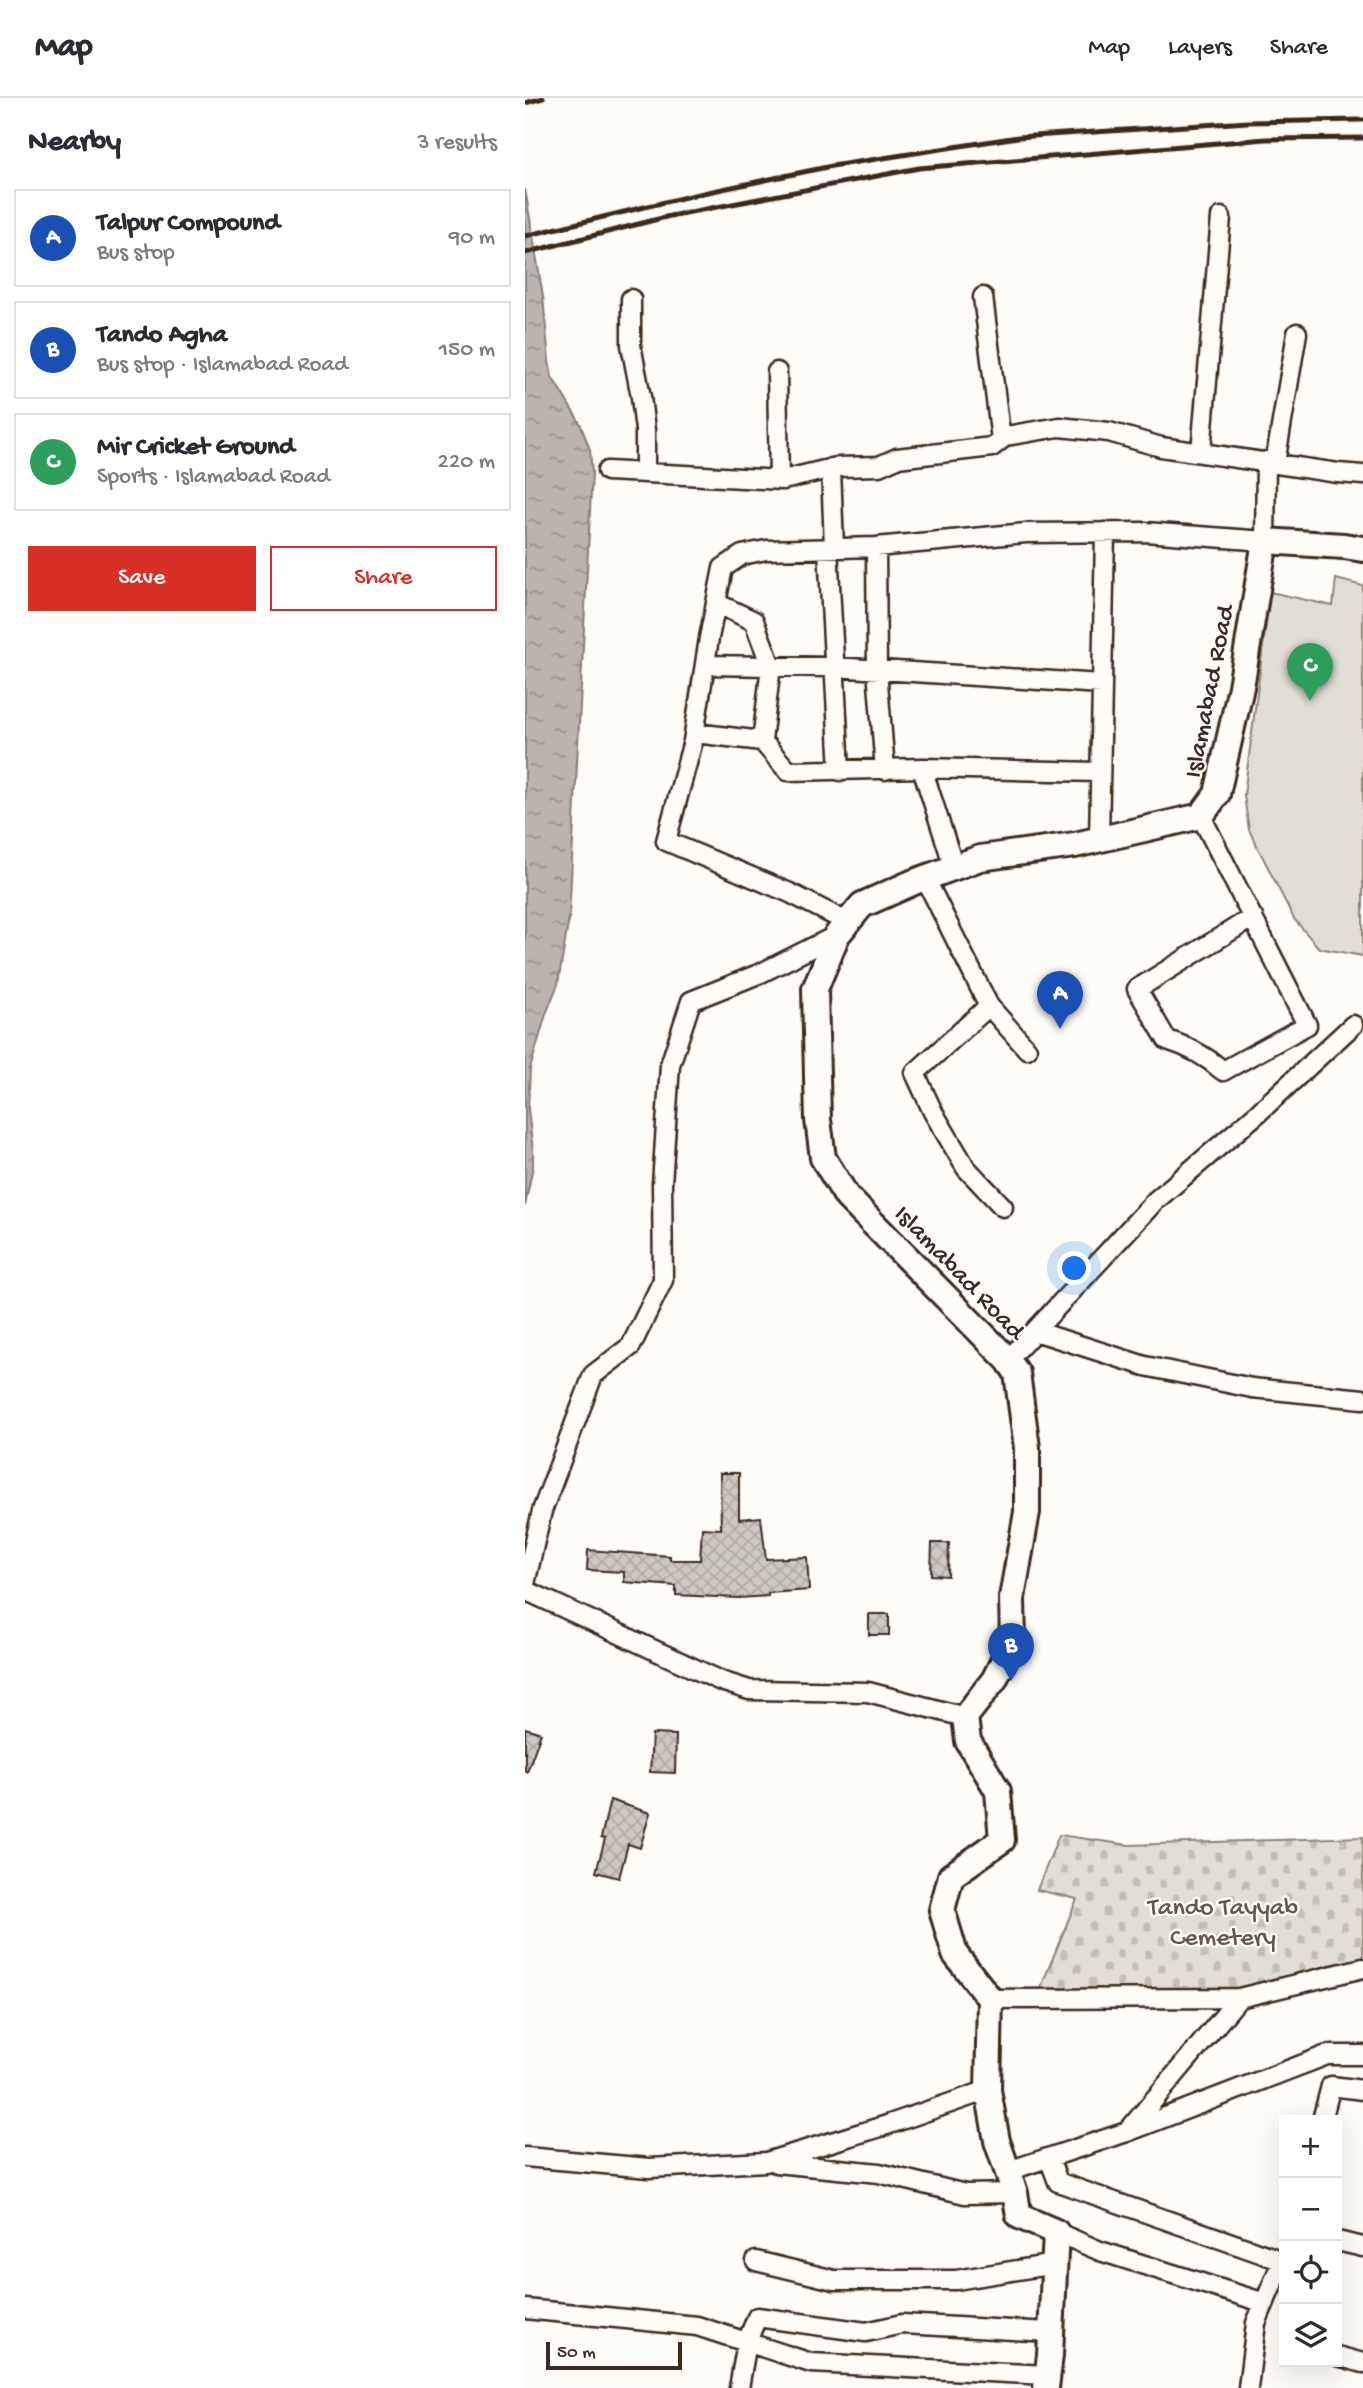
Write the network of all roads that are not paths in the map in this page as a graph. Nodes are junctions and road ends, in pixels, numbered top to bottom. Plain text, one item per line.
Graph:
1 (1221, 217) dead end
2 (983, 297) dead end
3 (631, 299) dead end
4 (1297, 333) dead end
5 (777, 372) dead end
6 (1001, 440) junction
7 (1201, 452) junction
8 (1270, 462) junction
9 (831, 468) junction
10 (607, 471) dead end
11 (645, 472) junction
12 (1363, 475) edge
13 (779, 480) junction
14 (1105, 533) junction
15 (1265, 541) junction
16 (876, 547) junction
17 (831, 548) junction
18 (1363, 550) edge
19 (716, 603) junction
20 (705, 665) junction
21 (771, 666) junction
22 (834, 667) junction
23 (877, 670) junction
24 (1101, 684) junction
25 (695, 733) junction
26 (762, 741) junction
27 (922, 768) junction
28 (885, 770) junction
29 (840, 771) junction
30 (1099, 772) junction
31 (1201, 816) junction
32 (1099, 840) junction
33 (954, 867) junction
34 (925, 878) junction
35 (1253, 917) junction
36 (842, 929) junction
37 (989, 1006) junction
38 (1353, 1025) dead end
39 (1027, 1049) dead end
40 (1003, 1207) dead end
41 (1035, 1331) junction
42 (1008, 1360) junction
43 (1363, 1399) edge
44 (525, 1584) edge
45 (525, 1590) edge
46 (965, 1717) junction
47 (1363, 1968) edge
48 (1239, 1998) junction
49 (990, 1999) junction
50 (1363, 2055) edge
51 (988, 2090) junction
52 (1363, 2090) edge
53 (1323, 2115) edge
54 (1127, 2132) junction
55 (525, 2157) edge
56 (1049, 2158) junction
57 (766, 2162) junction
58 (1011, 2182) junction
59 (1056, 2232) junction
60 (1342, 2242) edge
61 (1363, 2247) edge
62 (1279, 2257) edge
63 (756, 2261) dead end
64 (1054, 2264) junction
65 (1279, 2271) edge
66 (1265, 2303) junction
67 (525, 2309) edge
68 (1051, 2332) junction
69 (747, 2342) junction
70 (1342, 2357) edge
71 (1363, 2362) edge
72 (1047, 2381) edge
73 (739, 2388) edge
74 (1248, 2388) edge

1 - 7 street
2 - 6 street
3 - 11 street
4 - 8 street
5 - 13 street
6 - 7 street
6 - 9 street
7 - 8 street
8 - 12 street
8 - 15 street
9 - 13 street
9 - 17 street
10 - 11 street
11 - 13 street
14 - 15 street
14 - 16 street
14 - 24 street
15 - 18 street
15 - 31 street, Islamabad Road
16 - 17 street
16 - 23 street
17 - 19 street
17 - 22 street
19 - 20 street
19 - 21 street
20 - 21 street
20 - 25 street
21 - 22 street
21 - 26 street
22 - 23 street
22 - 29 street
23 - 24 street
23 - 28 street
24 - 30 street
25 - 26 street
25 - 36 street
26 - 29 street
27 - 28 street
27 - 30 street
27 - 33 street
28 - 29 street
30 - 32 street
31 - 32 street, Islamabad Road
31 - 35 street
32 - 33 street, Islamabad Road
33 - 34 street, Islamabad Road
34 - 36 street, Islamabad Road
34 - 37 street
35 - 35 street
36 - 42 street, Islamabad Road
36 - 44 street
37 - 39 street
37 - 40 street
38 - 41 street
41 - 42 street
41 - 43 street
42 - 46 street, Islamabad Road
45 - 46 street
46 - 49 street
47 - 48 street
48 - 49 street
48 - 54 street
49 - 51 street
50 - 54 street
51 - 57 street
51 - 58 street
52 - 53 street
54 - 56 street
55 - 57 street
56 - 58 street
56 - 62 street
57 - 58 street
58 - 59 street
59 - 64 street
59 - 66 street
60 - 61 street
63 - 64 street
64 - 68 street
65 - 66 street
66 - 74 street
67 - 69 street
68 - 69 street
68 - 72 street
69 - 72 street
69 - 73 street
70 - 71 street

